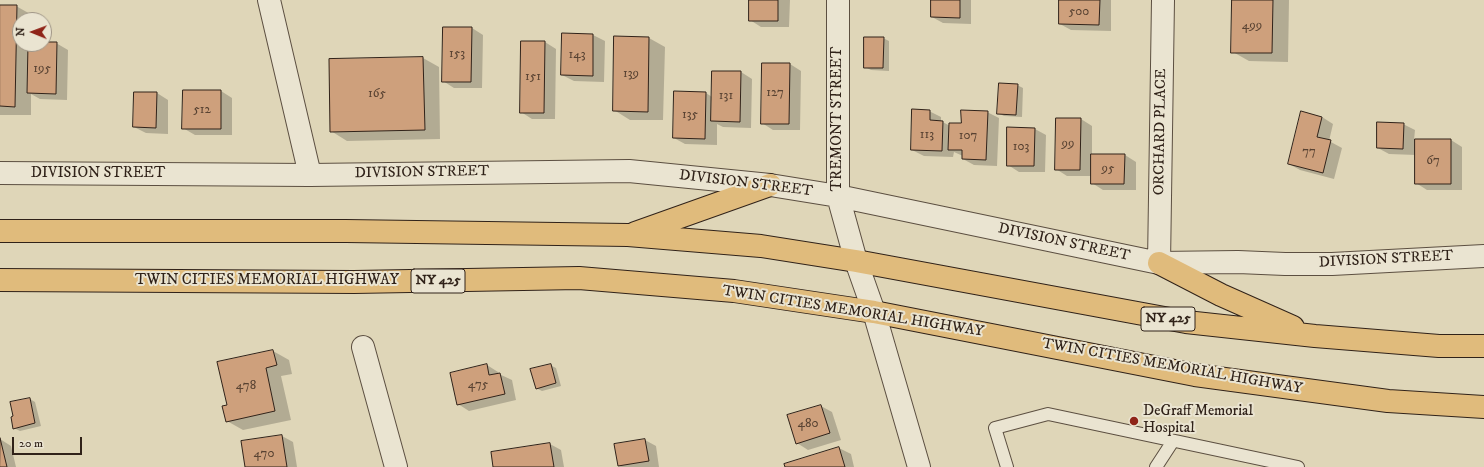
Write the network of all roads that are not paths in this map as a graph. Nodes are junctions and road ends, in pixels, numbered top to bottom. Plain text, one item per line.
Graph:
1 (269, 0) edge
2 (838, 0) edge
3 (1163, 0) edge
4 (0, 173) edge
5 (310, 175) junction
6 (770, 186) junction
7 (838, 196) junction
8 (0, 231) edge
9 (628, 235) junction
10 (1484, 256) edge
11 (856, 261) junction
12 (1159, 263) junction
13 (0, 280) edge
14 (874, 312) junction
15 (1315, 336) junction
16 (1484, 346) edge
17 (363, 347) dead end
18 (1484, 407) edge
19 (1173, 441) junction
20 (396, 467) edge
21 (919, 467) edge
22 (1007, 467) edge
23 (1156, 467) edge
24 (1298, 467) edge

1 - 5 street
2 - 7 street, TREMONT STREET
3 - 12 street, ORCHARD PLACE
4 - 5 street, DIVISION STREET
5 - 6 street, DIVISION STREET
6 - 7 street, DIVISION STREET
6 - 9 main road
7 - 11 street, TREMONT STREET
7 - 12 street, DIVISION STREET
8 - 9 main road, NY 425
9 - 11 main road, NY 425
10 - 12 street, DIVISION STREET
11 - 14 street, TREMONT STREET
11 - 15 main road, NY 425
12 - 15 main road
13 - 14 main road, TWIN CITIES MEMORIAL HIGHWAY / NY 425
14 - 18 main road, TWIN CITIES MEMORIAL HIGHWAY / NY 425
14 - 21 street, TREMONT STREET
15 - 16 main road, NY 425
17 - 20 street
19 - 22 lane
19 - 23 lane
19 - 24 lane

